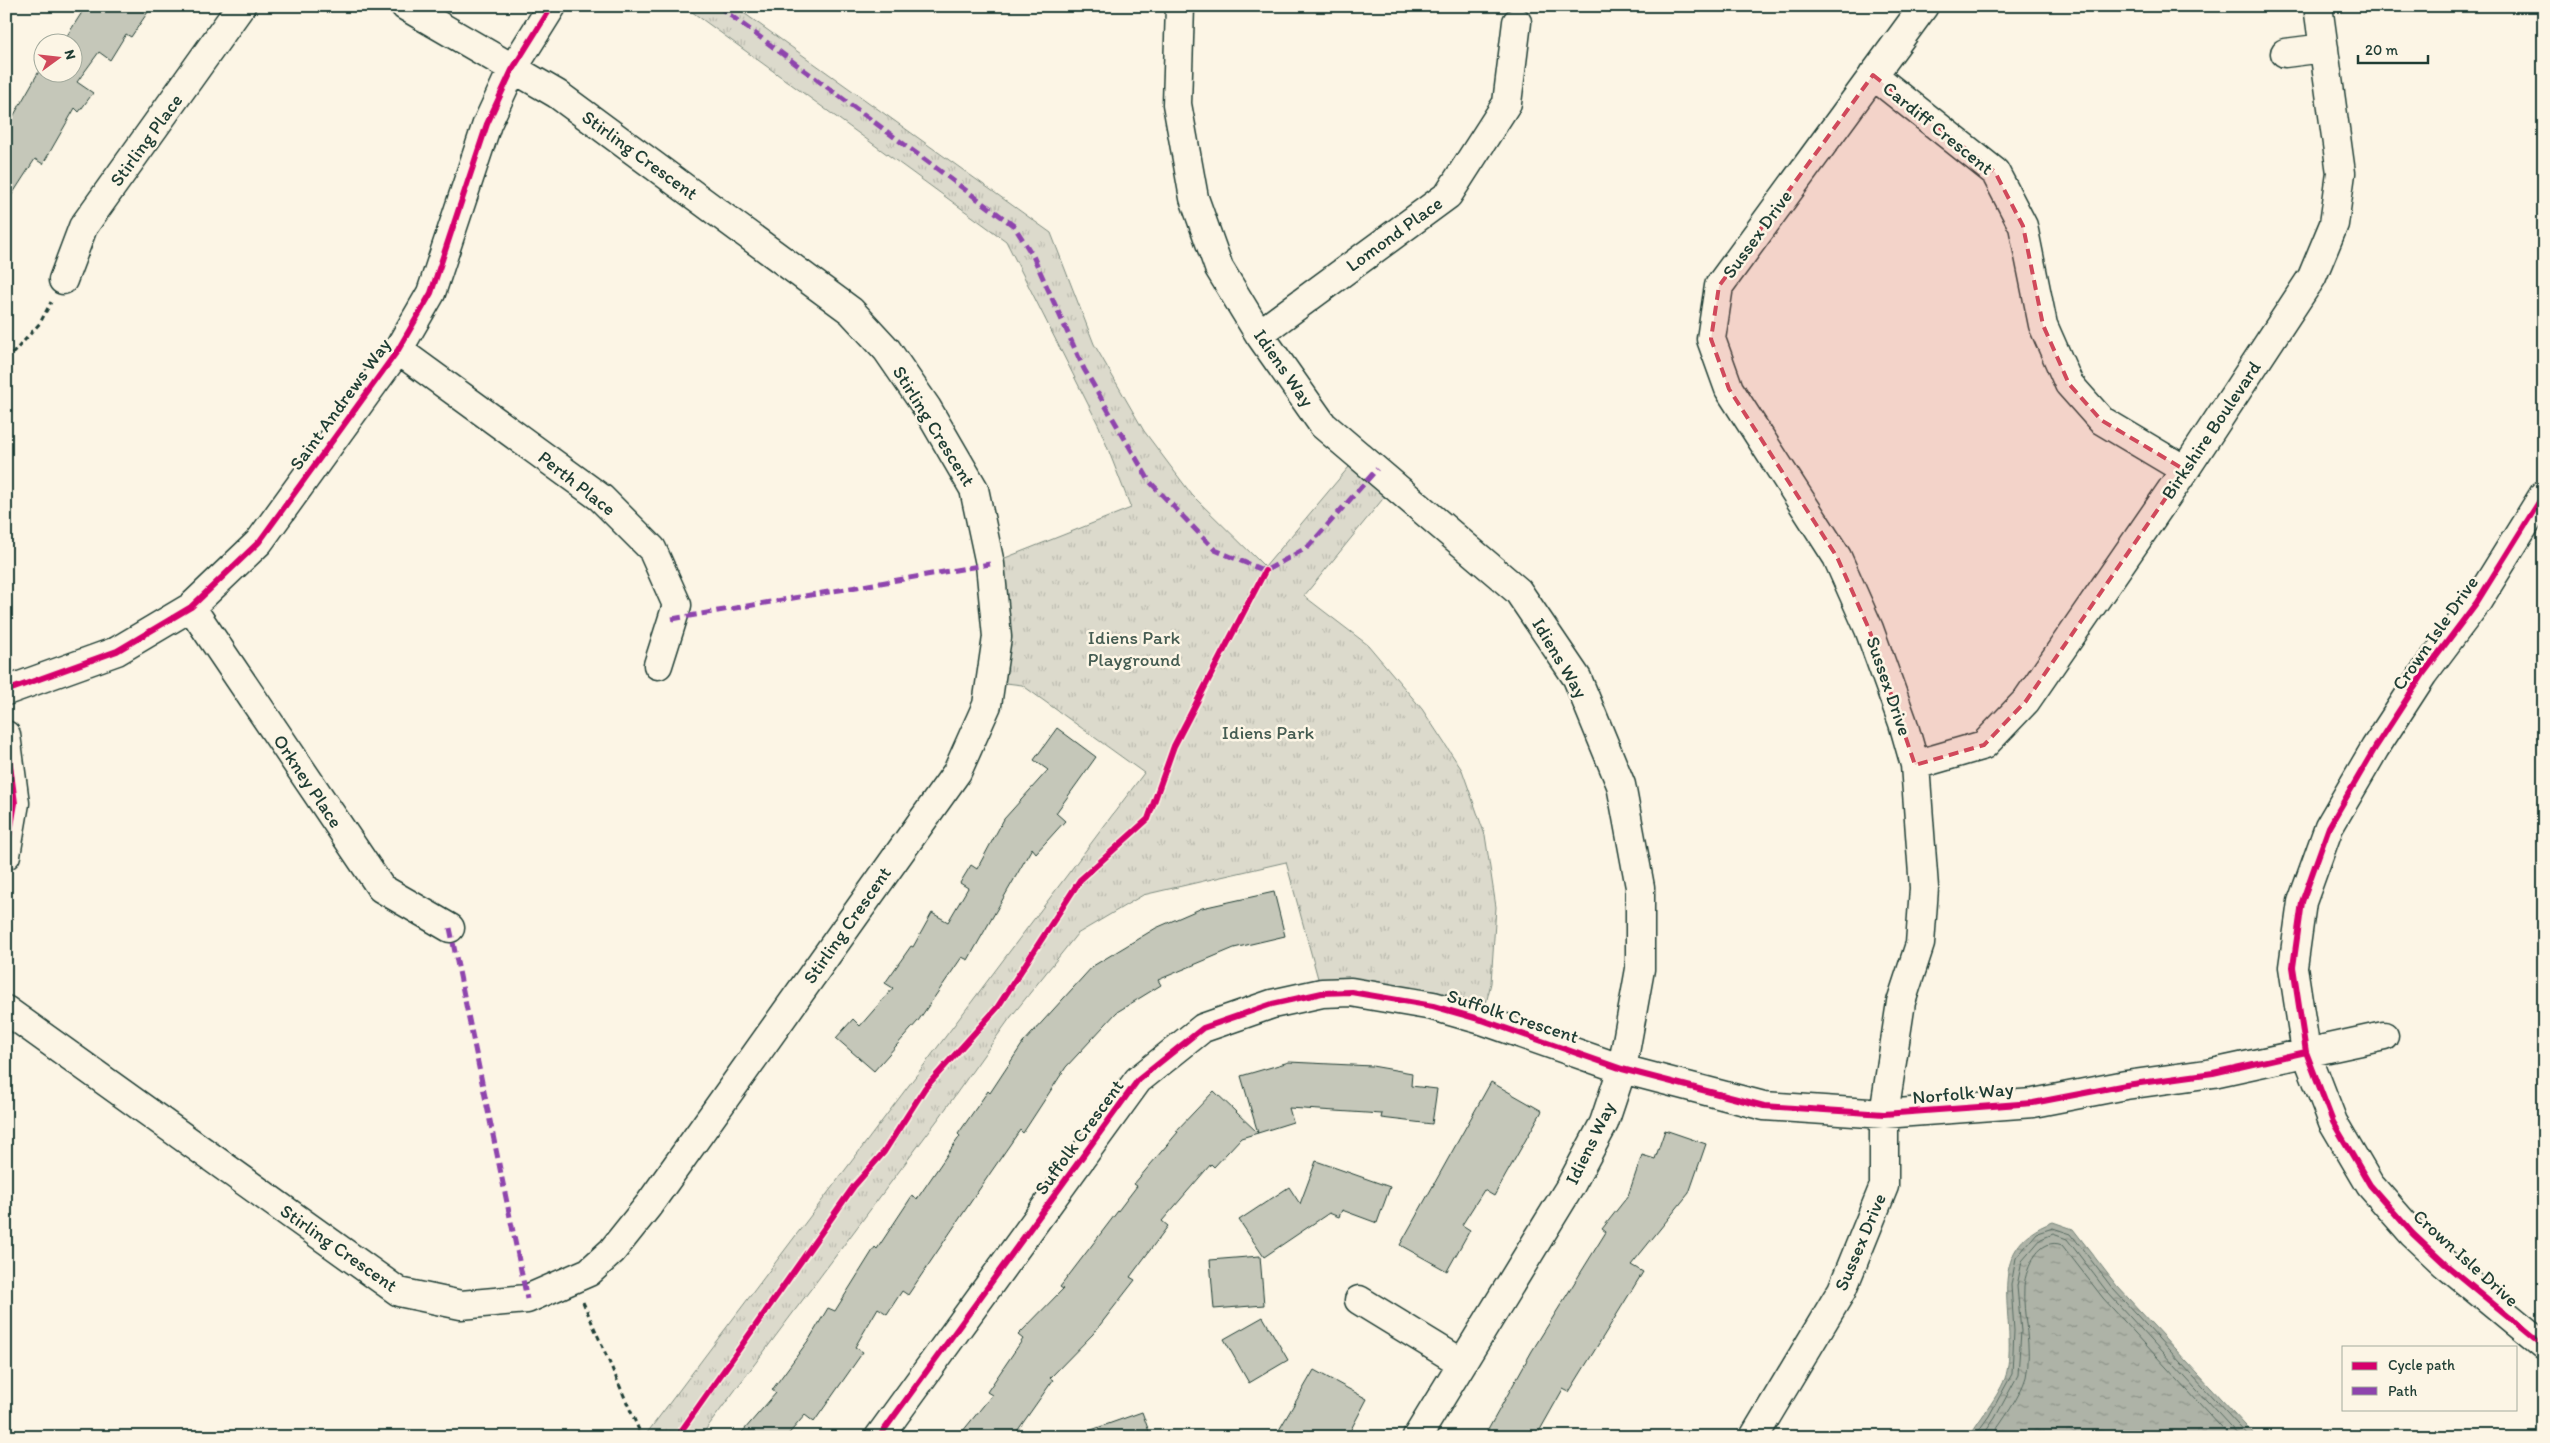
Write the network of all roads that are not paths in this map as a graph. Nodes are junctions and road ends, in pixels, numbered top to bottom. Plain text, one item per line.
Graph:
1 (241, 6) edge
2 (406, 6) edge
3 (552, 6) edge
4 (1180, 6) edge
5 (1924, 6) edge
6 (2318, 6) edge
7 (1518, 22) dead end
8 (2324, 48) junction
9 (2285, 53) dead end
10 (512, 70) junction
11 (1873, 75) junction
12 (63, 280) road end
13 (1260, 334) junction
14 (398, 350) junction
15 (2185, 470) junction
16 (2544, 494) edge
17 (191, 607) junction
18 (658, 665) dead end
19 (6, 691) edge
20 (6, 735) edge
21 (1915, 766) junction
22 (6, 855) edge
23 (450, 928) dead end
24 (6, 1010) edge
25 (2384, 1036) dead end
26 (2306, 1052) junction
27 (1622, 1069) junction
28 (1884, 1114) junction
29 (1359, 1300) dead end
30 (2544, 1346) edge
31 (1462, 1363) junction
32 (879, 1437) edge
33 (1417, 1437) edge
34 (1754, 1437) edge

1 - 12 street, Stirling Place
2 - 10 street
3 - 10 street, Saint Andrews Way
4 - 13 street, Idiens Way
5 - 11 street, Sussex Drive
6 - 8 street, Birkshire Boulevard
7 - 13 street, Lomond Place
8 - 9 street
8 - 15 street, Birkshire Boulevard
10 - 14 street, Saint Andrews Way
10 - 24 street, Stirling Crescent
11 - 15 street, Cardiff Crescent
11 - 21 street, Sussex Drive
13 - 27 street, Idiens Way
14 - 17 street, Saint Andrews Way
14 - 18 street, Perth Place
15 - 21 street, Birkshire Boulevard
16 - 26 street, Crown Isle Drive
17 - 19 street, Saint Andrews Way
17 - 23 street, Orkney Place
20 - 22 street
21 - 28 street, Sussex Drive
25 - 26 street
26 - 28 street, Norfolk Way
26 - 30 street, Crown Isle Drive
27 - 28 street, Norfolk Way
27 - 31 street, Idiens Way
27 - 32 street, Suffolk Crescent
28 - 34 street, Sussex Drive
29 - 31 street
31 - 33 street, Idiens Way

